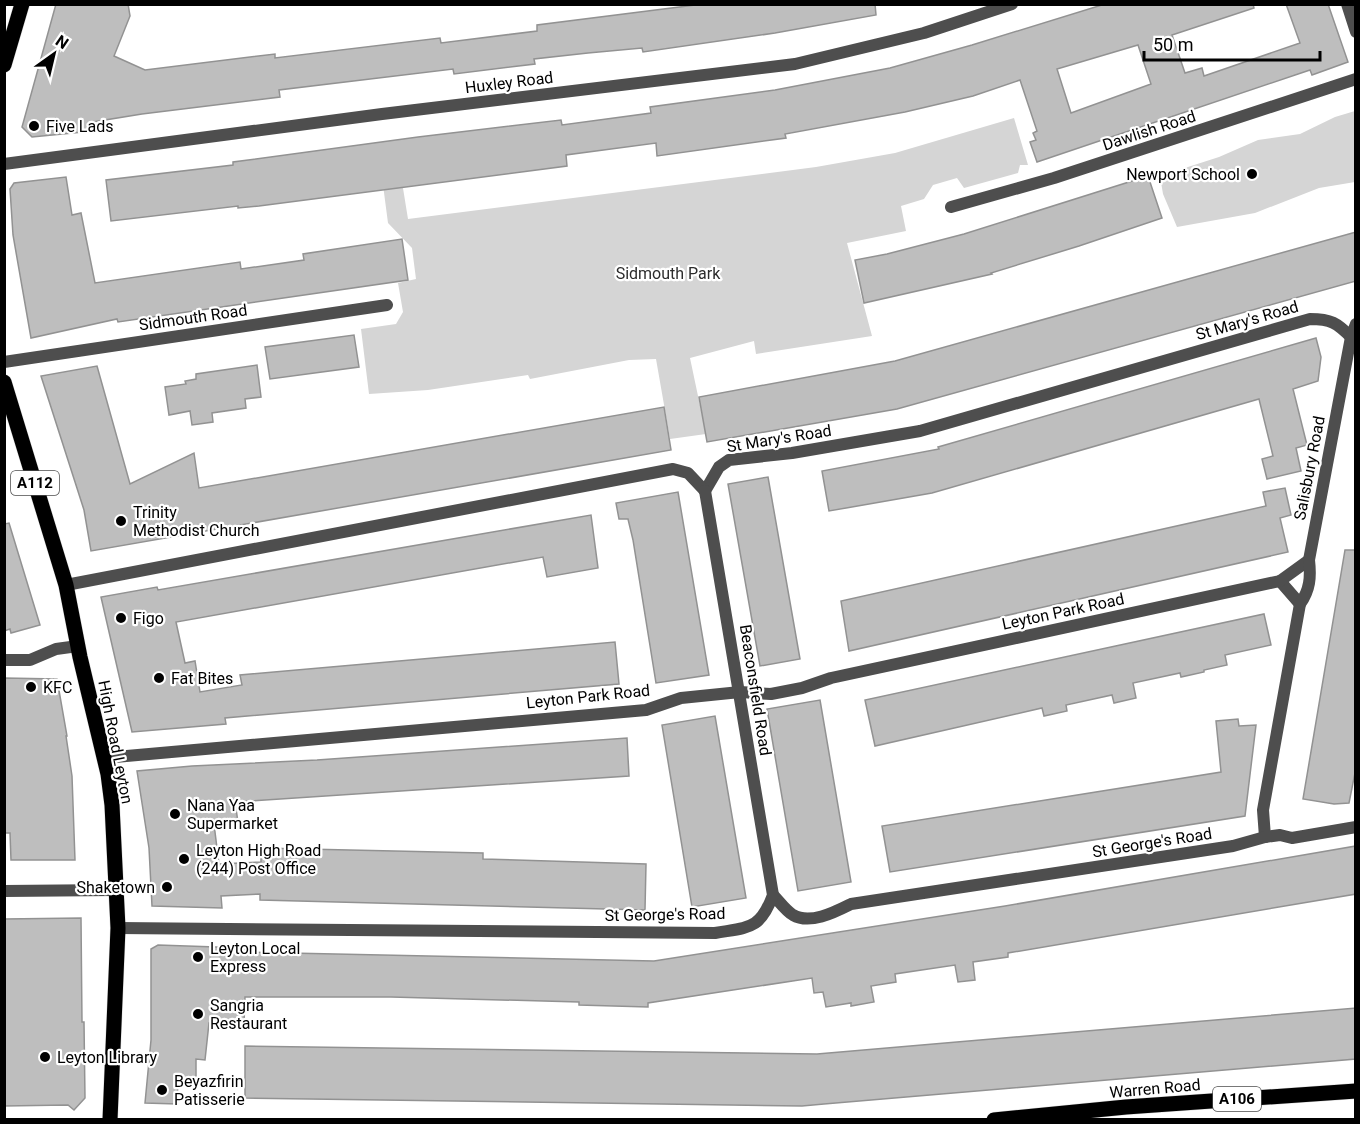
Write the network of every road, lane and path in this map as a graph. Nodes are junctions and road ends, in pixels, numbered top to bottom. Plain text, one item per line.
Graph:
1 (22, 4) edge
2 (1012, 4) edge
3 (1347, 4) edge
4 (1356, 32) edge
5 (4, 65) edge
6 (1356, 79) edge
7 (4, 164) edge
8 (951, 207) dead end
9 (387, 305) dead end
10 (1356, 324) edge
11 (1351, 337) junction
12 (4, 362) edge
13 (4, 382) edge
14 (10, 420) edge
15 (705, 491) junction
16 (1309, 560) junction
17 (1280, 581) junction
18 (66, 585) junction
19 (1299, 604) junction
20 (78, 645) junction
21 (4, 660) edge
22 (740, 692) junction
23 (104, 758) junction
24 (1356, 827) edge
25 (1266, 837) junction
26 (115, 890) junction
27 (4, 891) edge
28 (772, 895) junction
29 (118, 928) junction
30 (1356, 1091) edge
31 (1116, 1114) edge
32 (110, 1119) edge
33 (993, 1119) edge

1 - 5 main road
2 - 7 street, Huxley Road
3 - 4 street
6 - 8 street, Dawlish Road
9 - 12 street, Sidmouth Road
10 - 11 street
11 - 15 street, St Mary's Road
11 - 16 street, Salisbury Road
13 - 14 main road, High Road Leyton / A112
14 - 18 main road, High Road Leyton / A112
15 - 18 street
15 - 22 street, Beaconsfield Road
16 - 17 street, Leyton Park Road
16 - 19 street, Salisbury Road
17 - 19 street
17 - 22 street, Leyton Park Road
18 - 20 main road, High Road Leyton / A112
19 - 25 street, Salisbury Road
20 - 21 street
20 - 23 main road, High Road Leyton / A112
22 - 23 street, Leyton Park Road
22 - 28 street, Beaconsfield Road
23 - 26 main road, High Road Leyton / A112
24 - 25 street, St George's Road
25 - 28 street, St George's Road
26 - 27 street
26 - 29 main road, High Road Leyton / A112
28 - 29 street, St George's Road
29 - 32 main road, High Road Leyton / A112
30 - 31 main road, Warren Road / A106
31 - 33 main road, Warren Road / A106

